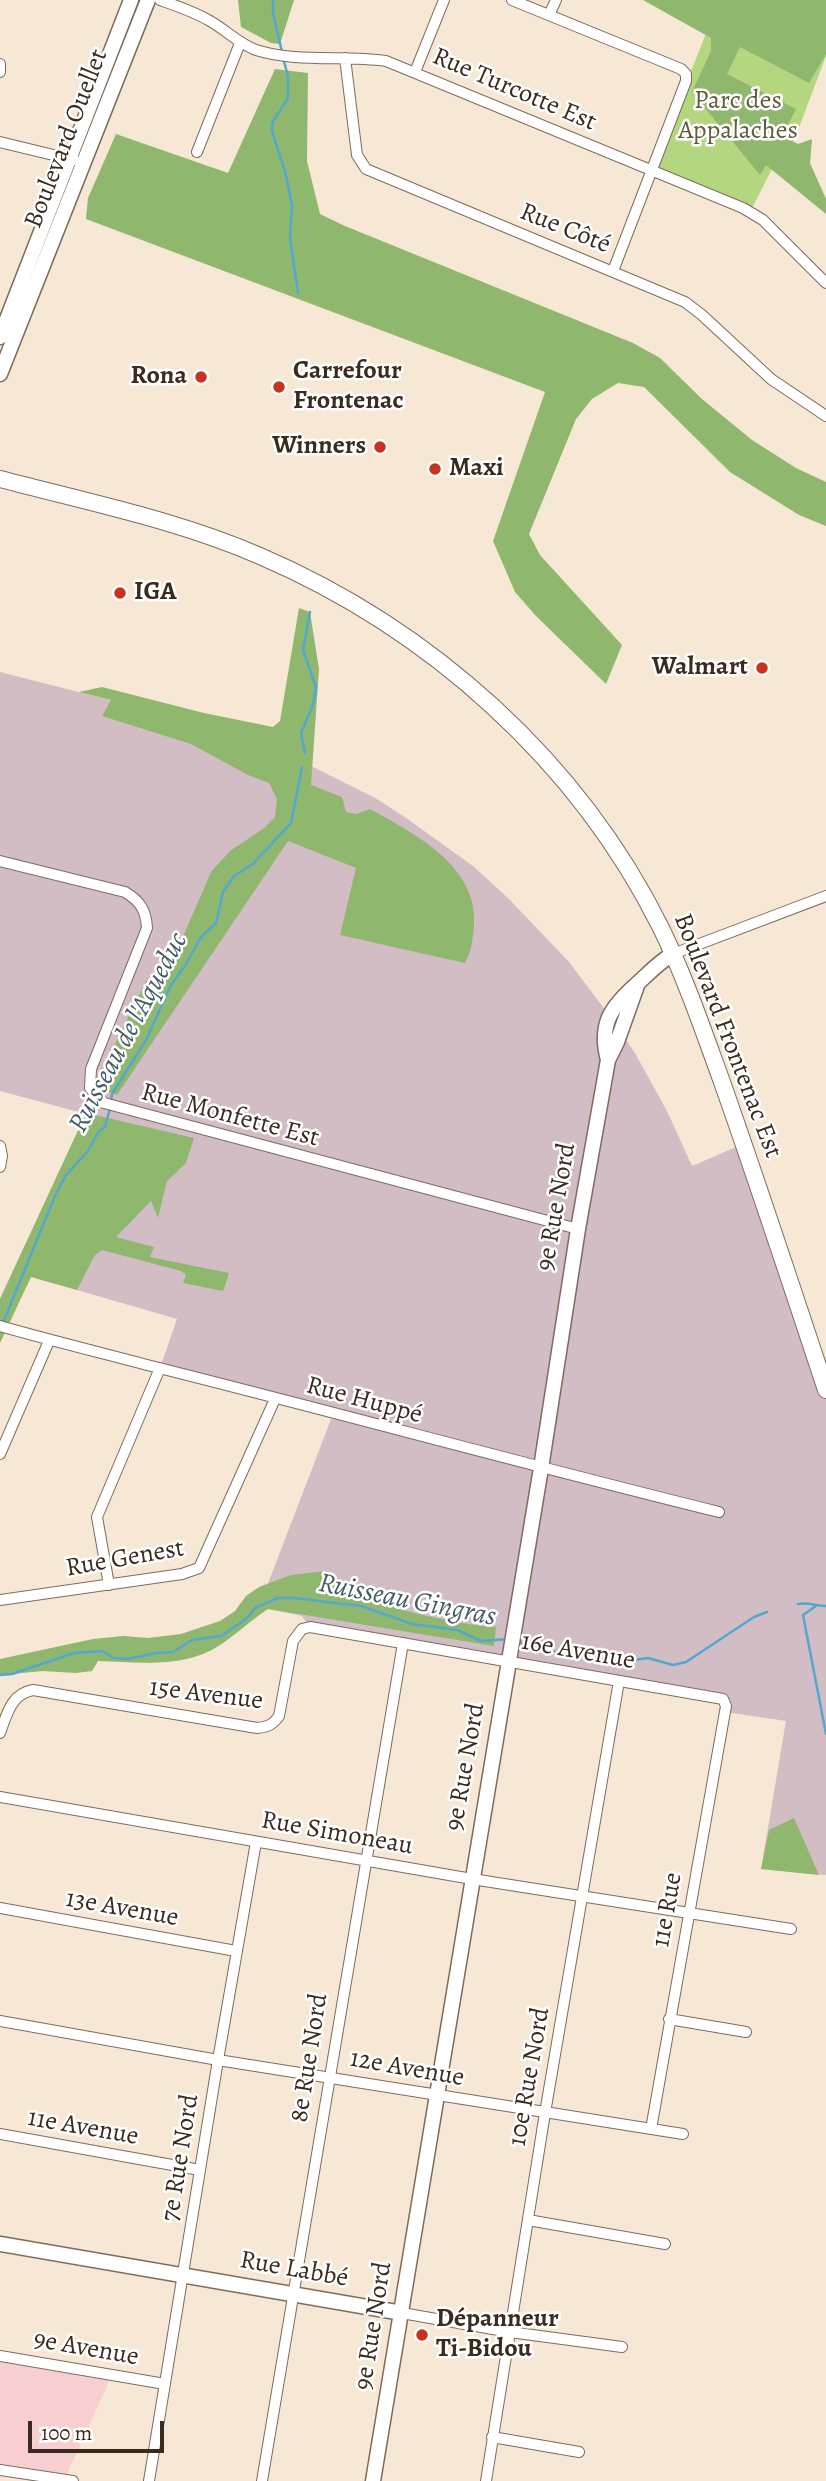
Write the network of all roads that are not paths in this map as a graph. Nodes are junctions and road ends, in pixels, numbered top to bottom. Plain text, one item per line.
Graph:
1 (131, 0) edge
2 (148, 0) edge
3 (160, 0) edge
4 (444, 0) edge
5 (512, 0) edge
6 (556, 0) edge
7 (550, 15) junction
8 (240, 43) junction
9 (345, 58) junction
10 (0, 64) edge
11 (0, 72) edge
12 (415, 72) junction
13 (0, 142) edge
14 (197, 152) dead end
15 (68, 158) junction
16 (84, 162) junction
17 (652, 171) junction
18 (613, 271) junction
19 (826, 283) edge
20 (4, 340) edge
21 (0, 374) edge
22 (826, 416) edge
23 (0, 479) edge
24 (0, 861) edge
25 (826, 896) edge
26 (673, 954) junction
27 (0, 1146) edge
28 (0, 1167) edge
29 (578, 1229) junction
30 (4, 1327) edge
31 (49, 1341) junction
32 (160, 1368) junction
33 (826, 1390) edge
34 (275, 1399) junction
35 (0, 1454) edge
36 (541, 1468) junction
37 (719, 1512) dead end
38 (108, 1585) junction
39 (0, 1600) edge
40 (302, 1629) joint
41 (403, 1643) junction
42 (510, 1655) junction
43 (619, 1681) junction
44 (723, 1699) joint
45 (0, 1733) edge
46 (0, 1797) edge
47 (256, 1842) junction
48 (365, 1859) junction
49 (472, 1879) junction
50 (582, 1897) junction
51 (0, 1908) edge
52 (688, 1913) junction
53 (791, 1929) dead end
54 (236, 1951) junction
55 (669, 2019) junction
56 (0, 2021) edge
57 (746, 2032) dead end
58 (218, 2060) junction
59 (328, 2077) junction
60 (436, 2096) junction
61 (545, 2113) junction
62 (651, 2129) junction
63 (0, 2134) edge
64 (683, 2134) dead end
65 (200, 2170) junction
66 (528, 2220) junction
67 (0, 2244) edge
68 (665, 2244) dead end
69 (183, 2276) junction
70 (292, 2296) junction
71 (402, 2313) junction
72 (510, 2332) junction
73 (622, 2347) dead end
74 (0, 2356) edge
75 (165, 2384) junction
76 (492, 2437) junction
77 (579, 2452) dead end
78 (0, 2470) edge
79 (73, 2481) edge
80 (149, 2481) edge
81 (261, 2481) edge
82 (373, 2481) edge
83 (486, 2481) edge

1 - 15 street, Boulevard Ouellet
2 - 16 street, Boulevard Ouellet
3 - 8 street, Rue Turcotte Est
4 - 12 street
5 - 7 street
6 - 7 street
7 - 17 street
8 - 9 street, Rue Turcotte Est
8 - 14 street
9 - 12 street, Rue Turcotte Est
9 - 18 street, Rue Côté
10 - 11 street
12 - 17 street, Rue Turcotte Est
13 - 15 street
15 - 16 street
15 - 20 street, Boulevard Ouellet
16 - 20 street, Boulevard Ouellet
17 - 18 street
17 - 19 street, Rue Turcotte Est
18 - 22 street, Rue Côté
20 - 21 street, Boulevard Ouellet
23 - 26 main road, Boulevard Frontenac Est
24 - 29 street, Rue Monfette Est
25 - 26 street, 9e Rue Nord
26 - 29 street, 9e Rue Nord
26 - 33 main road, Boulevard Frontenac Est
27 - 28 street
29 - 36 street, 9e Rue Nord
30 - 31 street, Rue Huppé
31 - 32 street, Rue Huppé
31 - 35 street
32 - 34 street, Rue Huppé
32 - 38 street
34 - 36 street, Rue Huppé
34 - 38 street, Rue Genest
36 - 37 street, Rue Huppé
36 - 42 street, 9e Rue Nord
38 - 39 street, Rue Genest
40 - 41 street, 16e Avenue
40 - 45 street, 15e Avenue
41 - 42 street, 16e Avenue
41 - 48 street, 8e Rue Nord
42 - 43 street, 16e Avenue
42 - 49 street, 9e Rue Nord
43 - 44 street, 16e Avenue
43 - 50 street, 10e Rue Nord
44 - 52 street, 11e Rue
46 - 47 street, Rue Simoneau
47 - 48 street, Rue Simoneau
47 - 54 street, 7e Rue Nord
48 - 49 street, Rue Simoneau
48 - 59 street, 8e Rue Nord
49 - 50 street, Rue Simoneau
49 - 60 street, 9e Rue Nord
50 - 52 street, Rue Simoneau
50 - 61 street, 10e Rue Nord
51 - 54 street, 13e Avenue
52 - 53 street, Rue Simoneau
52 - 55 street, 11e Rue
54 - 58 street, 7e Rue Nord
55 - 57 street
55 - 62 street, 11e Rue
56 - 58 street, 12e Avenue
58 - 59 street, 12e Avenue
58 - 65 street, 7e Rue Nord
59 - 60 street, 12e Avenue
59 - 70 street, 8e Rue Nord
60 - 61 street, 12e Avenue
60 - 71 street, 9e Rue Nord
61 - 62 street, 12e Avenue
61 - 66 street, 10e Rue Nord
62 - 64 street, 12e Avenue
63 - 65 street, 11e Avenue
65 - 69 street, 7e Rue Nord
66 - 68 street
66 - 72 street, 10e Rue Nord
67 - 69 street, Rue Labbé
69 - 70 street, Rue Labbé
69 - 75 street, 7e Rue Nord
70 - 71 street, Rue Labbé
70 - 81 street, 8e Rue Nord
71 - 72 street, Rue Labbé
71 - 82 street, 9e Rue Nord
72 - 73 street, Rue Labbé
72 - 76 street, 10e Rue Nord
74 - 75 street, 9e Avenue
75 - 80 street, 7e Rue Nord
76 - 77 street
76 - 83 street, 10e Rue Nord
78 - 79 street

